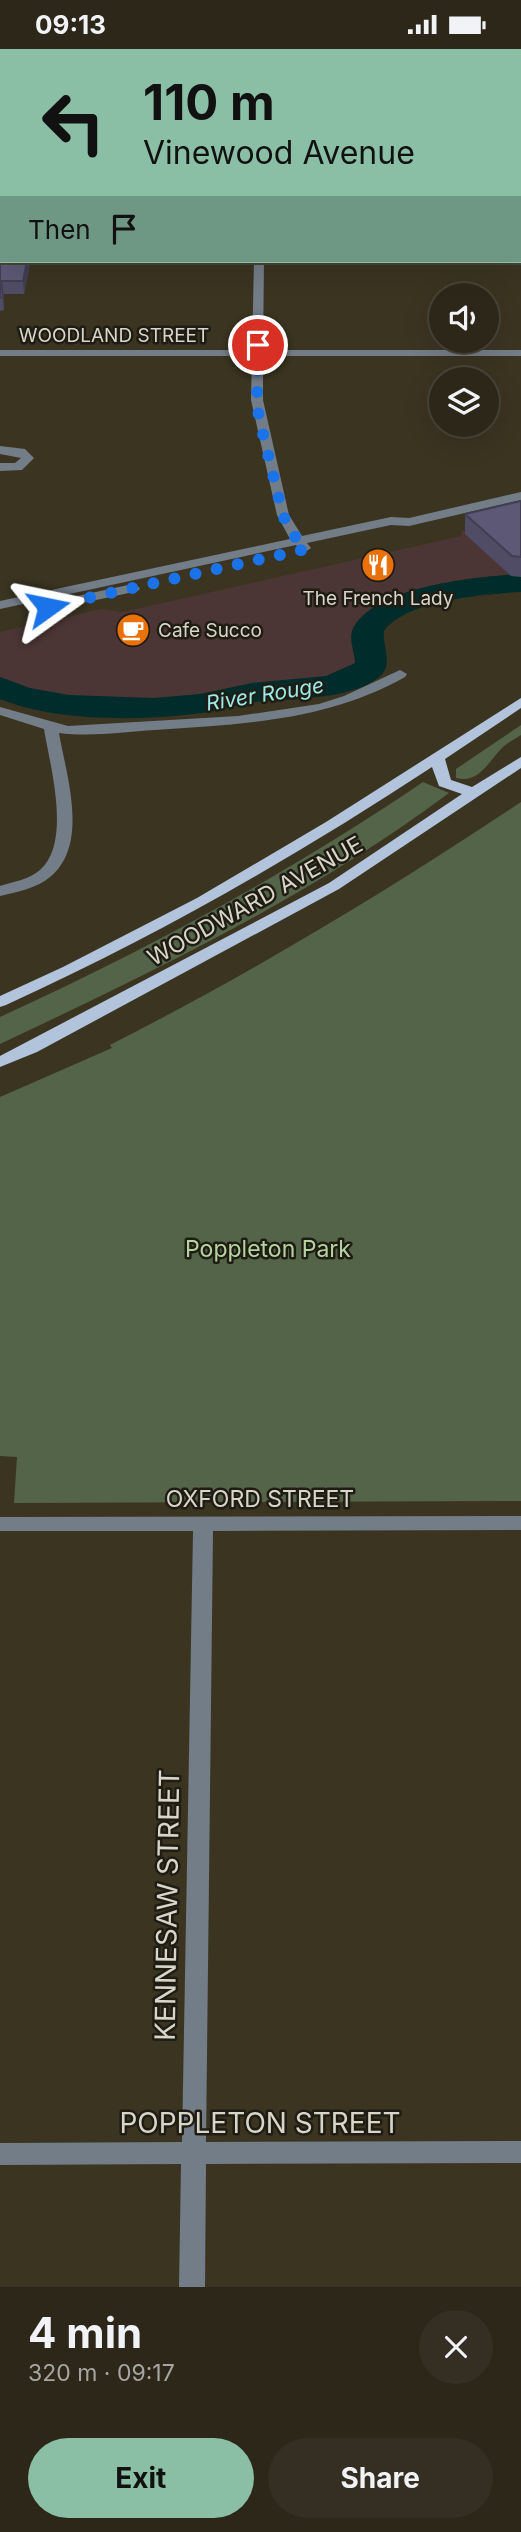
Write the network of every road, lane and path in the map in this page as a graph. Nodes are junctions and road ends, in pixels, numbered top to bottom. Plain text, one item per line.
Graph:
1 (260, 263) edge
2 (521, 352) edge
3 (0, 353) edge
4 (258, 353) junction
5 (0, 450) edge
6 (0, 467) edge
7 (521, 496) edge
8 (302, 545) junction
9 (66, 597) junction
10 (0, 605) edge
11 (0, 617) edge
12 (400, 674) dead end
13 (521, 702) edge
14 (0, 711) edge
15 (51, 729) junction
16 (437, 758) junction
17 (521, 761) edge
18 (476, 793) junction
19 (0, 891) edge
20 (0, 1002) edge
21 (0, 1062) edge
22 (521, 1523) edge
23 (0, 1524) edge
24 (203, 1524) junction
25 (521, 2152) edge
26 (194, 2153) junction
27 (0, 2154) edge
28 (192, 2287) edge

1 - 4 street
2 - 4 street, WOODLAND STREET
3 - 4 street, WOODLAND STREET
4 - 8 street
5 - 6 street
7 - 8 street
8 - 9 street
9 - 10 street
9 - 11 street
12 - 15 street
13 - 16 main road, WOODWARD AVENUE
14 - 15 street
15 - 19 street
16 - 18 main road
16 - 20 main road, WOODWARD AVENUE
17 - 18 main road, WOODWARD AVENUE
18 - 21 main road, WOODWARD AVENUE
22 - 24 street, OXFORD STREET
23 - 24 street, OXFORD STREET
24 - 26 street, KENNESAW STREET
25 - 26 street, POPPLETON STREET
26 - 27 street, POPPLETON STREET
26 - 28 street, KENNESAW STREET

